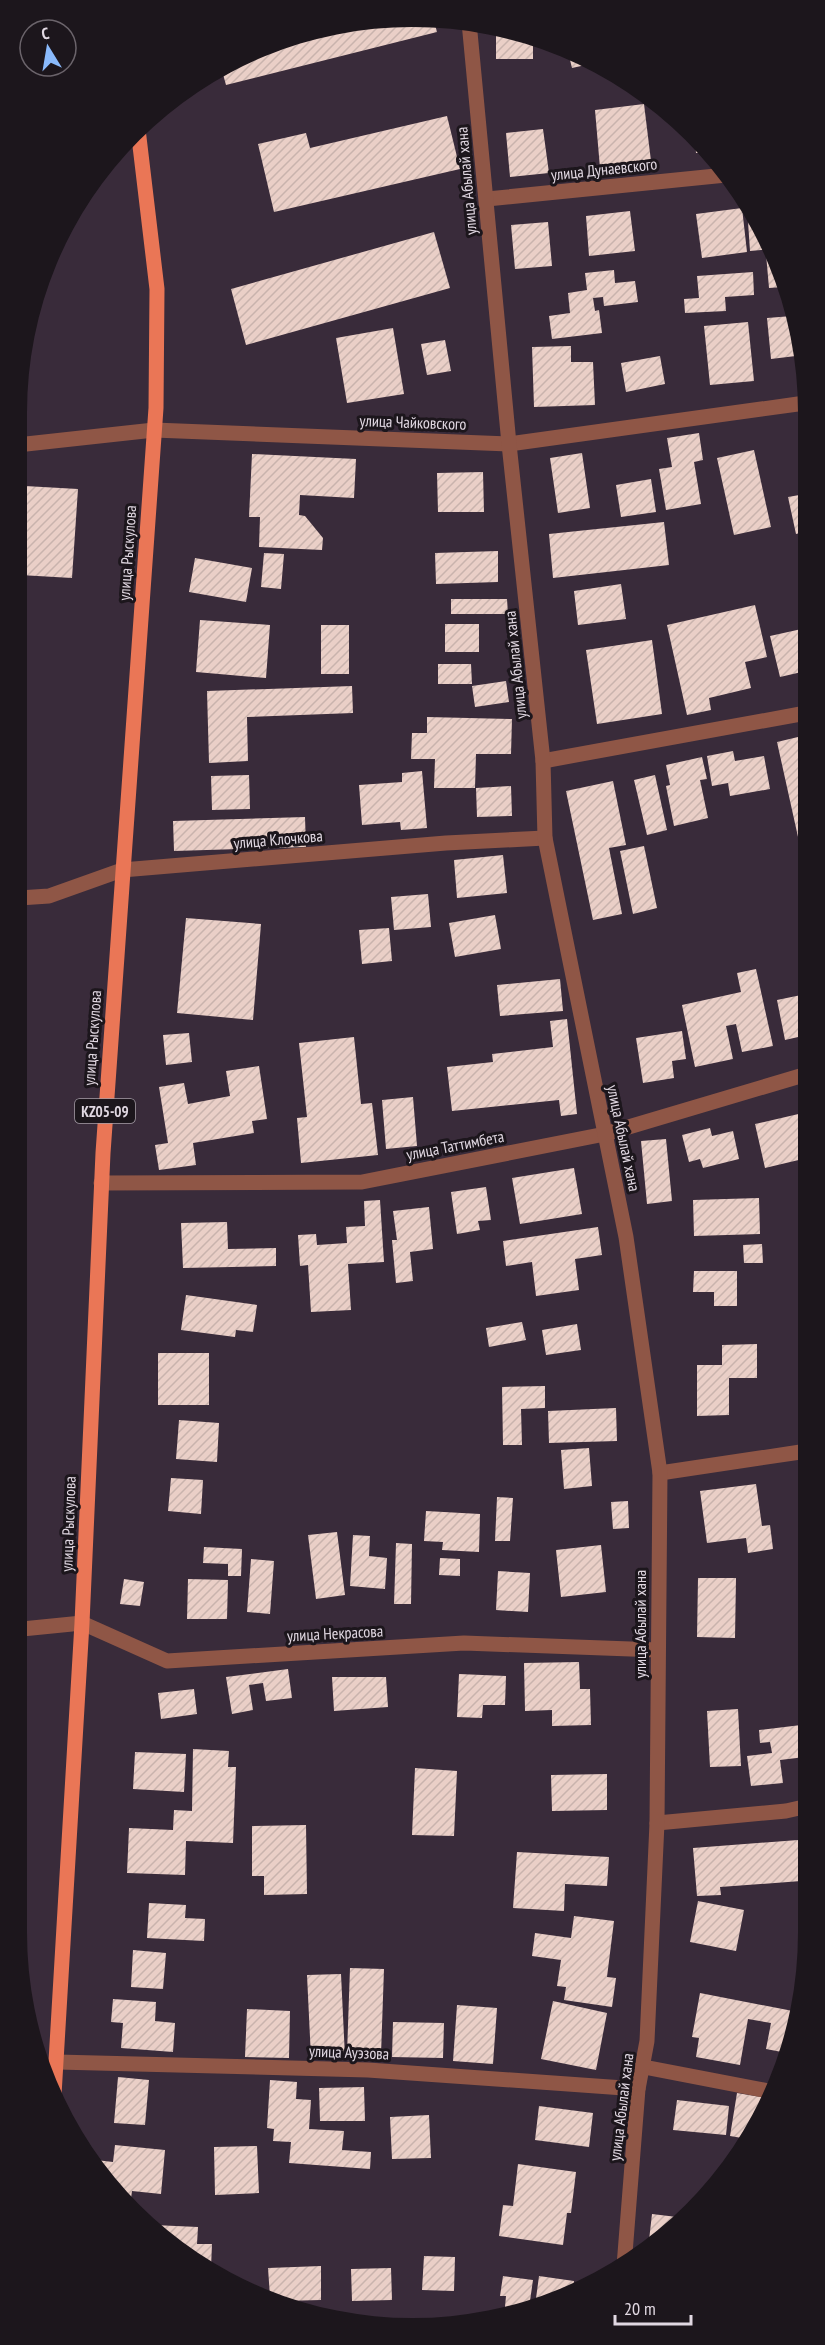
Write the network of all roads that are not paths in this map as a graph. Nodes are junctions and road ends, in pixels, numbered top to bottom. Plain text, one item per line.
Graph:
1 (470, 31) edge
2 (139, 141) edge
3 (716, 176) edge
4 (487, 199) junction
5 (798, 404) edge
6 (154, 430) junction
7 (27, 444) edge
8 (508, 444) junction
9 (798, 714) edge
10 (543, 761) junction
11 (545, 838) junction
12 (122, 870) junction
13 (27, 897) edge
14 (798, 1077) edge
15 (605, 1134) junction
16 (101, 1183) junction
17 (798, 1452) edge
18 (660, 1473) junction
19 (82, 1623) junction
20 (27, 1628) edge
21 (658, 1650) junction
22 (798, 1808) edge
23 (657, 1823) junction
24 (57, 2062) junction
25 (644, 2067) junction
26 (56, 2079) edge
27 (638, 2089) junction
28 (764, 2090) edge
29 (625, 2254) edge

1 - 4 street, улица Абылай хана
2 - 6 main road, улица Рыскулова / KZ05-09
3 - 4 street, улица Дунаевского
4 - 8 street, улица Абылай хана
5 - 8 street, улица Чайковского
6 - 7 street, улица Чайковского
6 - 8 street, улица Чайковского
6 - 12 main road, улица Рыскулова / KZ05-09
8 - 10 street, улица Абылай хана
9 - 10 street
10 - 11 street, улица Абылай хана
11 - 12 street, улица Клочкова
11 - 15 street, улица Абылай хана
12 - 13 street, улица Клочкова
12 - 16 main road, улица Рыскулова / KZ05-09
14 - 15 street, улица Таттимбета
15 - 16 street, улица Таттимбета
15 - 18 street, улица Абылай хана
16 - 19 main road, улица Рыскулова / KZ05-09
17 - 18 street
18 - 21 street, улица Абылай хана
19 - 20 street, улица Некрасова
19 - 21 street, улица Некрасова
19 - 24 main road, улица Рыскулова / KZ05-09
21 - 23 street, улица Абылай хана
22 - 23 street
23 - 25 street, улица Абылай хана
24 - 26 main road, улица Рыскулова / KZ05-09
24 - 27 street, улица Ауэзова
25 - 27 street, улица Абылай хана
25 - 28 street
27 - 29 street, улица Абылай хана

